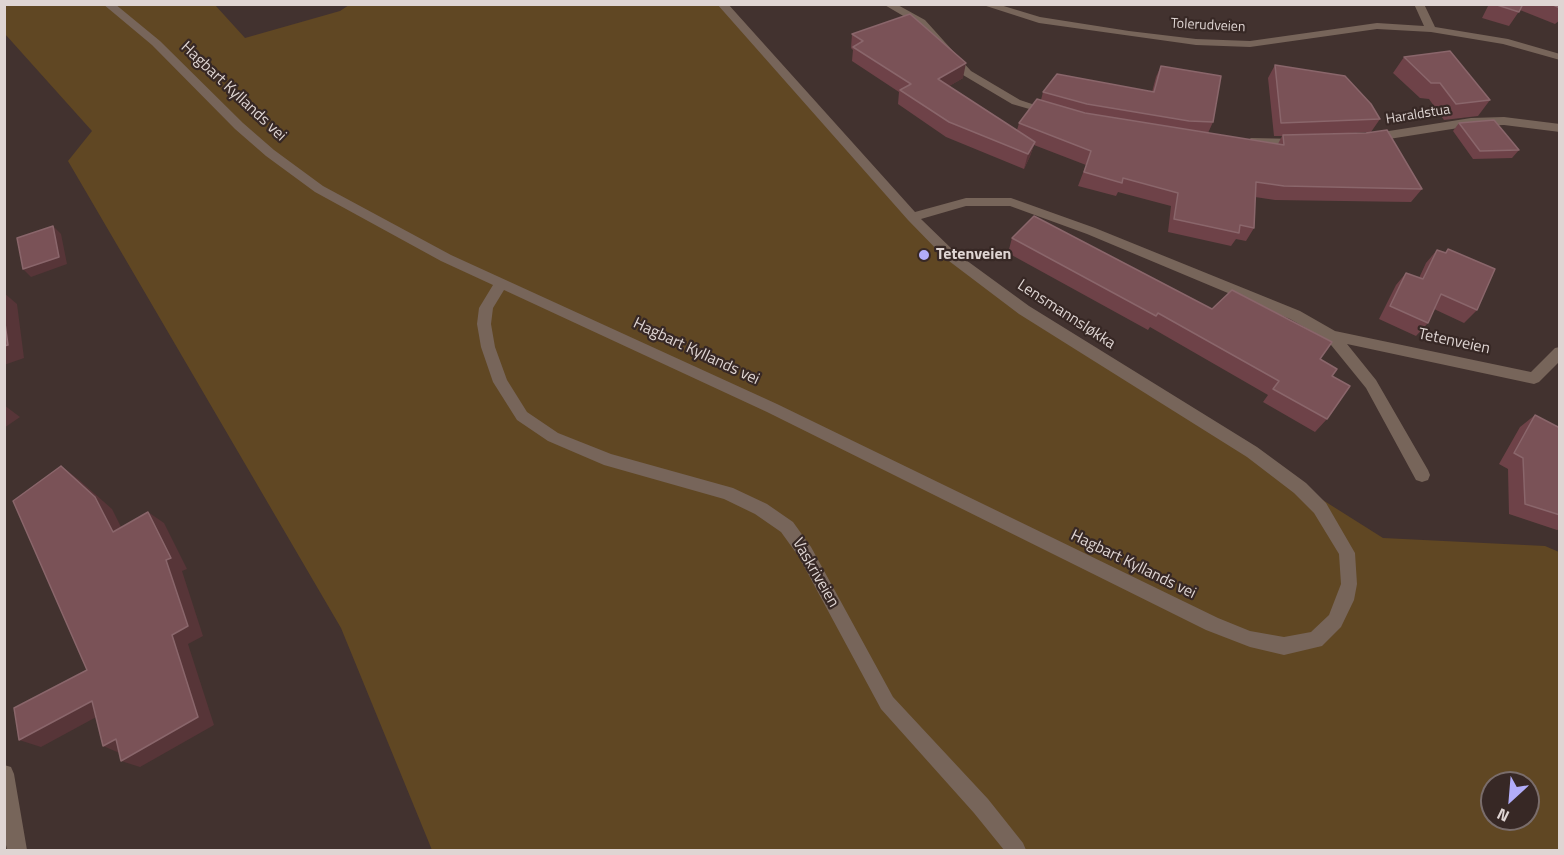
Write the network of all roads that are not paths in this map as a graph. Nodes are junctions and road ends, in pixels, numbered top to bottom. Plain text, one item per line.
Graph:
1 (108, 4) edge
2 (722, 4) edge
3 (888, 4) edge
4 (985, 4) edge
5 (1419, 4) edge
6 (1431, 28) junction
7 (1560, 57) edge
8 (1059, 115) edge
9 (1560, 128) edge
10 (1241, 141) edge
11 (1357, 141) edge
12 (1310, 142) edge
13 (912, 217) junction
14 (501, 284) junction
15 (1332, 336) junction
16 (1560, 352) edge
17 (1422, 476) dead end
18 (1316, 640) joint
19 (4, 774) edge
20 (17, 850) edge
21 (1016, 850) edge

1 - 14 street, Hagbart Kyllands vei
2 - 13 street, Lensmannsløkka
3 - 8 street
4 - 6 street, Tolerudveien
5 - 6 street
6 - 7 street, Tolerudveien
9 - 11 street, Haraldstua
10 - 12 street
13 - 15 street, Tetenveien
13 - 18 street, Lensmannsløkka
14 - 18 street, Hagbart Kyllands vei
14 - 21 street, Vaskriveien
15 - 16 street, Tetenveien
15 - 17 street, Tetenveien
19 - 20 street

